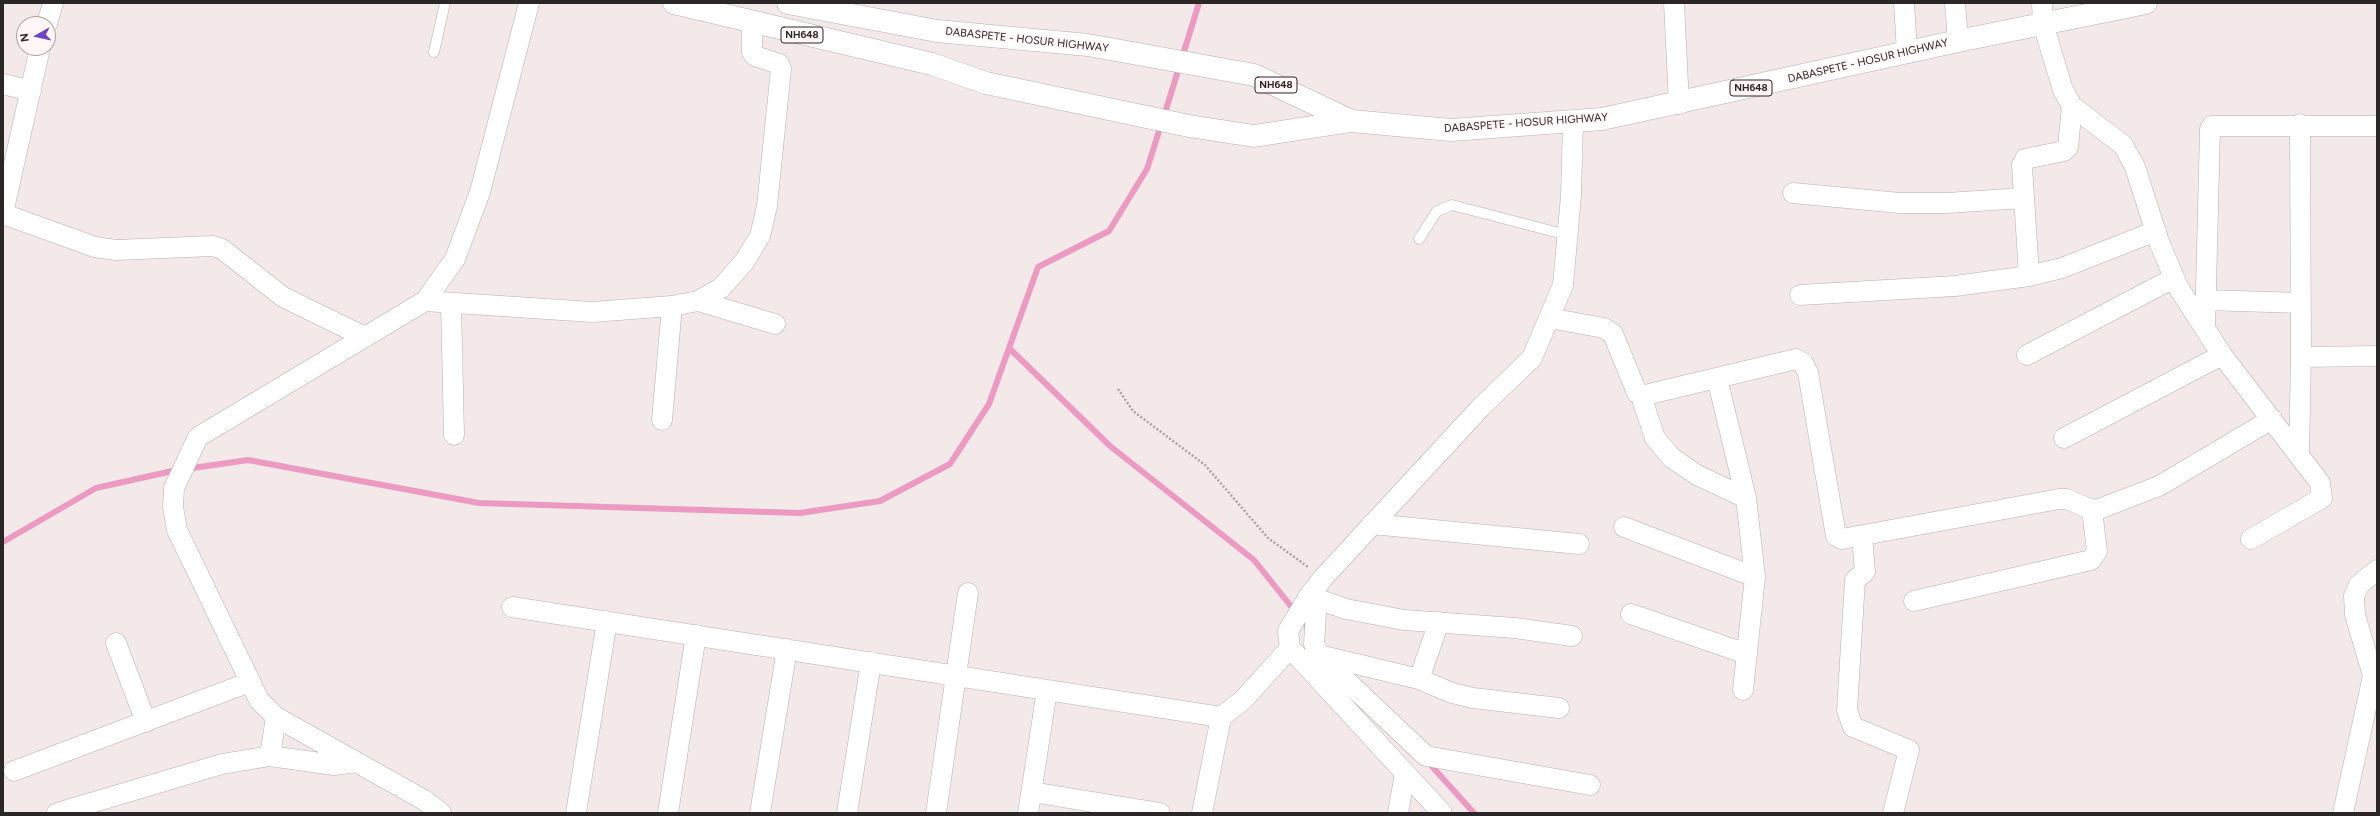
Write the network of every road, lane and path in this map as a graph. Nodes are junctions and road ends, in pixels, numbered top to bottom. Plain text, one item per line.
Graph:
1 (53, 3) edge
2 (445, 3) edge
3 (529, 3) edge
4 (674, 3) edge
5 (788, 3) edge
6 (1674, 3) edge
7 (1904, 3) edge
8 (1955, 3) edge
9 (2146, 3) edge
10 (2042, 13) edge
11 (49, 16) edge
12 (752, 22) junction
13 (937, 31) junction
14 (1958, 41) junction
15 (434, 52) dead end
16 (1907, 53) junction
17 (38, 56) edge
18 (932, 64) junction
19 (3, 84) edge
20 (30, 91) junction
21 (1679, 104) junction
22 (2072, 106) junction
23 (1351, 121) junction
24 (1573, 122) junction
25 (2300, 124) junction
26 (2377, 126) edge
27 (1793, 193) dead end
28 (2024, 198) junction
29 (3, 214) edge
30 (2156, 231) junction
31 (1567, 235) junction
32 (1419, 239) dead end
33 (2029, 276) junction
34 (2174, 278) junction
35 (1800, 294) dead end
36 (2206, 300) junction
37 (425, 301) junction
38 (698, 301) junction
39 (451, 303) junction
40 (2300, 303) junction
41 (672, 306) junction
42 (1549, 318) junction
43 (775, 324) dead end
44 (2205, 328) junction
45 (365, 337) junction
46 (2027, 355) dead end
47 (2222, 355) junction
48 (2301, 356) junction
49 (2377, 356) edge
50 (1717, 378) junction
51 (1118, 388) dead end
52 (1641, 396) junction
53 (2272, 419) junction
54 (662, 420) dead end
55 (454, 435) dead end
56 (2064, 438) dead end
57 (2299, 456) junction
58 (1746, 498) junction
59 (2092, 510) junction
60 (1372, 524) junction
61 (1624, 527) dead end
62 (1862, 536) junction
63 (2251, 539) dead end
64 (1579, 544) dead end
65 (2377, 570) edge
66 (1755, 577) junction
67 (1323, 578) junction
68 (968, 593) dead end
69 (1311, 598) junction
70 (1914, 601) dead end
71 (512, 607) dead end
72 (1631, 614) dead end
73 (607, 621) junction
74 (1438, 622) junction
75 (696, 635) junction
76 (1572, 636) dead end
77 (1289, 640) junction
78 (116, 643) dead end
79 (787, 649) junction
80 (1747, 654) junction
81 (1319, 656) junction
82 (871, 662) junction
83 (955, 676) junction
84 (1419, 679) junction
85 (250, 682) junction
86 (2375, 683) edge
87 (1047, 690) junction
88 (1743, 690) dead end
89 (1558, 708) dead end
90 (276, 717) junction
91 (1221, 717) junction
92 (146, 722) junction
93 (270, 756) junction
94 (356, 762) junction
95 (14, 771) dead end
96 (1405, 773) junction
97 (1590, 785) dead end
98 (1032, 792) junction
99 (57, 813) edge
100 (441, 813) edge
101 (576, 813) edge
102 (668, 813) edge
103 (760, 813) edge
104 (847, 813) edge
105 (936, 813) edge
106 (1028, 813) edge
107 (1160, 813) edge
108 (1202, 813) edge
109 (1398, 813) edge
110 (1442, 813) edge
111 (1893, 813) edge
112 (2342, 813) edge

1 - 11 street
2 - 15 lane
3 - 37 street
4 - 12 highway, NH648
5 - 13 highway, DABASPETE - HOSUR HIGHWAY / NH648
6 - 21 street
7 - 16 street
8 - 14 street
9 - 10 highway, DABASPETE - HOSUR HIGHWAY / NH648
10 - 14 highway, DABASPETE - HOSUR HIGHWAY / NH648
10 - 22 street
12 - 18 highway, NH648
12 - 38 street
13 - 18 highway
13 - 23 highway, DABASPETE - HOSUR HIGHWAY / NH648
14 - 16 highway, DABASPETE - HOSUR HIGHWAY / NH648
16 - 21 highway, DABASPETE - HOSUR HIGHWAY / NH648
17 - 20 street
18 - 23 highway, DABASPETE - HOSUR HIGHWAY / NH648
19 - 20 street
20 - 29 street
21 - 24 highway, DABASPETE - HOSUR HIGHWAY / NH648
22 - 28 street
22 - 30 street
23 - 24 highway, DABASPETE - HOSUR HIGHWAY / NH648
24 - 31 street
25 - 26 street
25 - 36 street
25 - 40 street
27 - 28 street
28 - 33 street
29 - 45 street
30 - 33 street
30 - 34 street
31 - 32 lane
31 - 42 street
33 - 35 street
34 - 44 street
34 - 46 street
36 - 40 street
36 - 44 street
37 - 39 street
37 - 45 street
38 - 41 street
38 - 43 street
39 - 41 street
39 - 55 street
40 - 48 street
41 - 54 street
42 - 52 street
42 - 60 street
44 - 47 street
45 - 85 street
47 - 53 street
47 - 56 street
48 - 49 street
48 - 57 street
50 - 52 street
50 - 58 street
50 - 62 street
51 - 67 path
52 - 58 street
53 - 57 street
53 - 59 street
57 - 63 street
58 - 66 street
59 - 62 street
59 - 70 street
60 - 64 street
60 - 67 street
61 - 66 street
62 - 111 street
65 - 86 street
66 - 80 street
67 - 69 street
68 - 83 street
69 - 74 street
69 - 77 street
69 - 81 street
71 - 73 street
72 - 80 street
73 - 75 street
73 - 101 street
74 - 76 street
74 - 84 street
75 - 79 street
75 - 102 street
77 - 91 street
77 - 96 street
78 - 92 street
79 - 82 street
79 - 103 street
80 - 88 street
81 - 84 street
81 - 97 street
82 - 83 street
82 - 104 street
83 - 87 street
83 - 105 street
84 - 89 street
85 - 90 street
85 - 92 street
86 - 112 street
87 - 91 street
87 - 98 street
90 - 93 street
90 - 94 street
91 - 108 street
92 - 95 street
93 - 94 street
93 - 99 street
94 - 100 street
96 - 109 street
96 - 110 street
98 - 106 street
98 - 107 street

